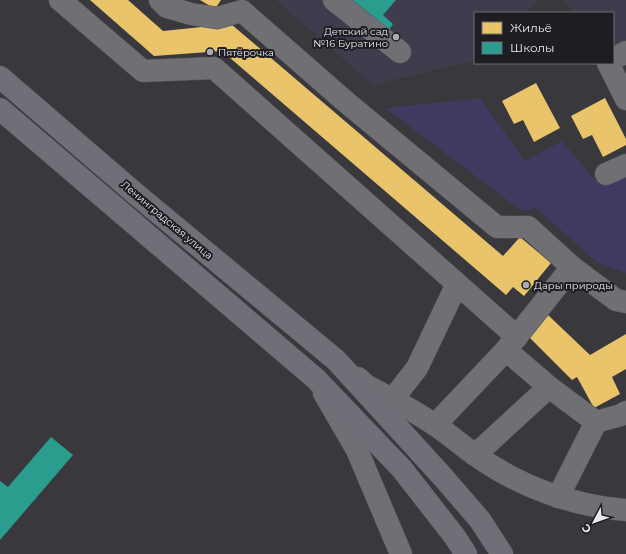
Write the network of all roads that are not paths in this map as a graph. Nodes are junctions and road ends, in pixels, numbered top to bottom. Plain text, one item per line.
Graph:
1 (60, 0) edge
2 (334, 0) edge
3 (167, 2) edge
4 (239, 5) edge
5 (400, 52) dead end
6 (626, 52) edge
7 (614, 58) edge
8 (608, 64) edge
9 (0, 77) edge
10 (626, 99) edge
11 (0, 109) edge
12 (626, 165) edge
13 (606, 174) dead end
14 (572, 267) junction
15 (457, 284) junction
16 (626, 302) edge
17 (512, 343) junction
18 (336, 360) junction
19 (316, 379) junction
20 (549, 387) junction
21 (392, 400) junction
22 (626, 412) edge
23 (596, 422) junction
24 (435, 425) junction
25 (474, 455) junction
26 (558, 496) junction
27 (626, 510) edge
28 (401, 554) edge
29 (466, 554) edge
30 (502, 554) edge

1 - 15 street
2 - 5 street
3 - 4 street
4 - 14 street
6 - 7 street
8 - 10 street
9 - 18 main road, Ленинградская улица
11 - 19 main road
12 - 13 street
14 - 16 street
14 - 17 street
15 - 17 street
15 - 21 street
17 - 20 street
17 - 24 street
18 - 21 street
18 - 30 main road, Ленинградская улица
19 - 28 street
19 - 29 main road
20 - 23 street
20 - 25 street
21 - 24 street
22 - 23 street
23 - 26 street
24 - 25 street
25 - 26 street
26 - 27 street

